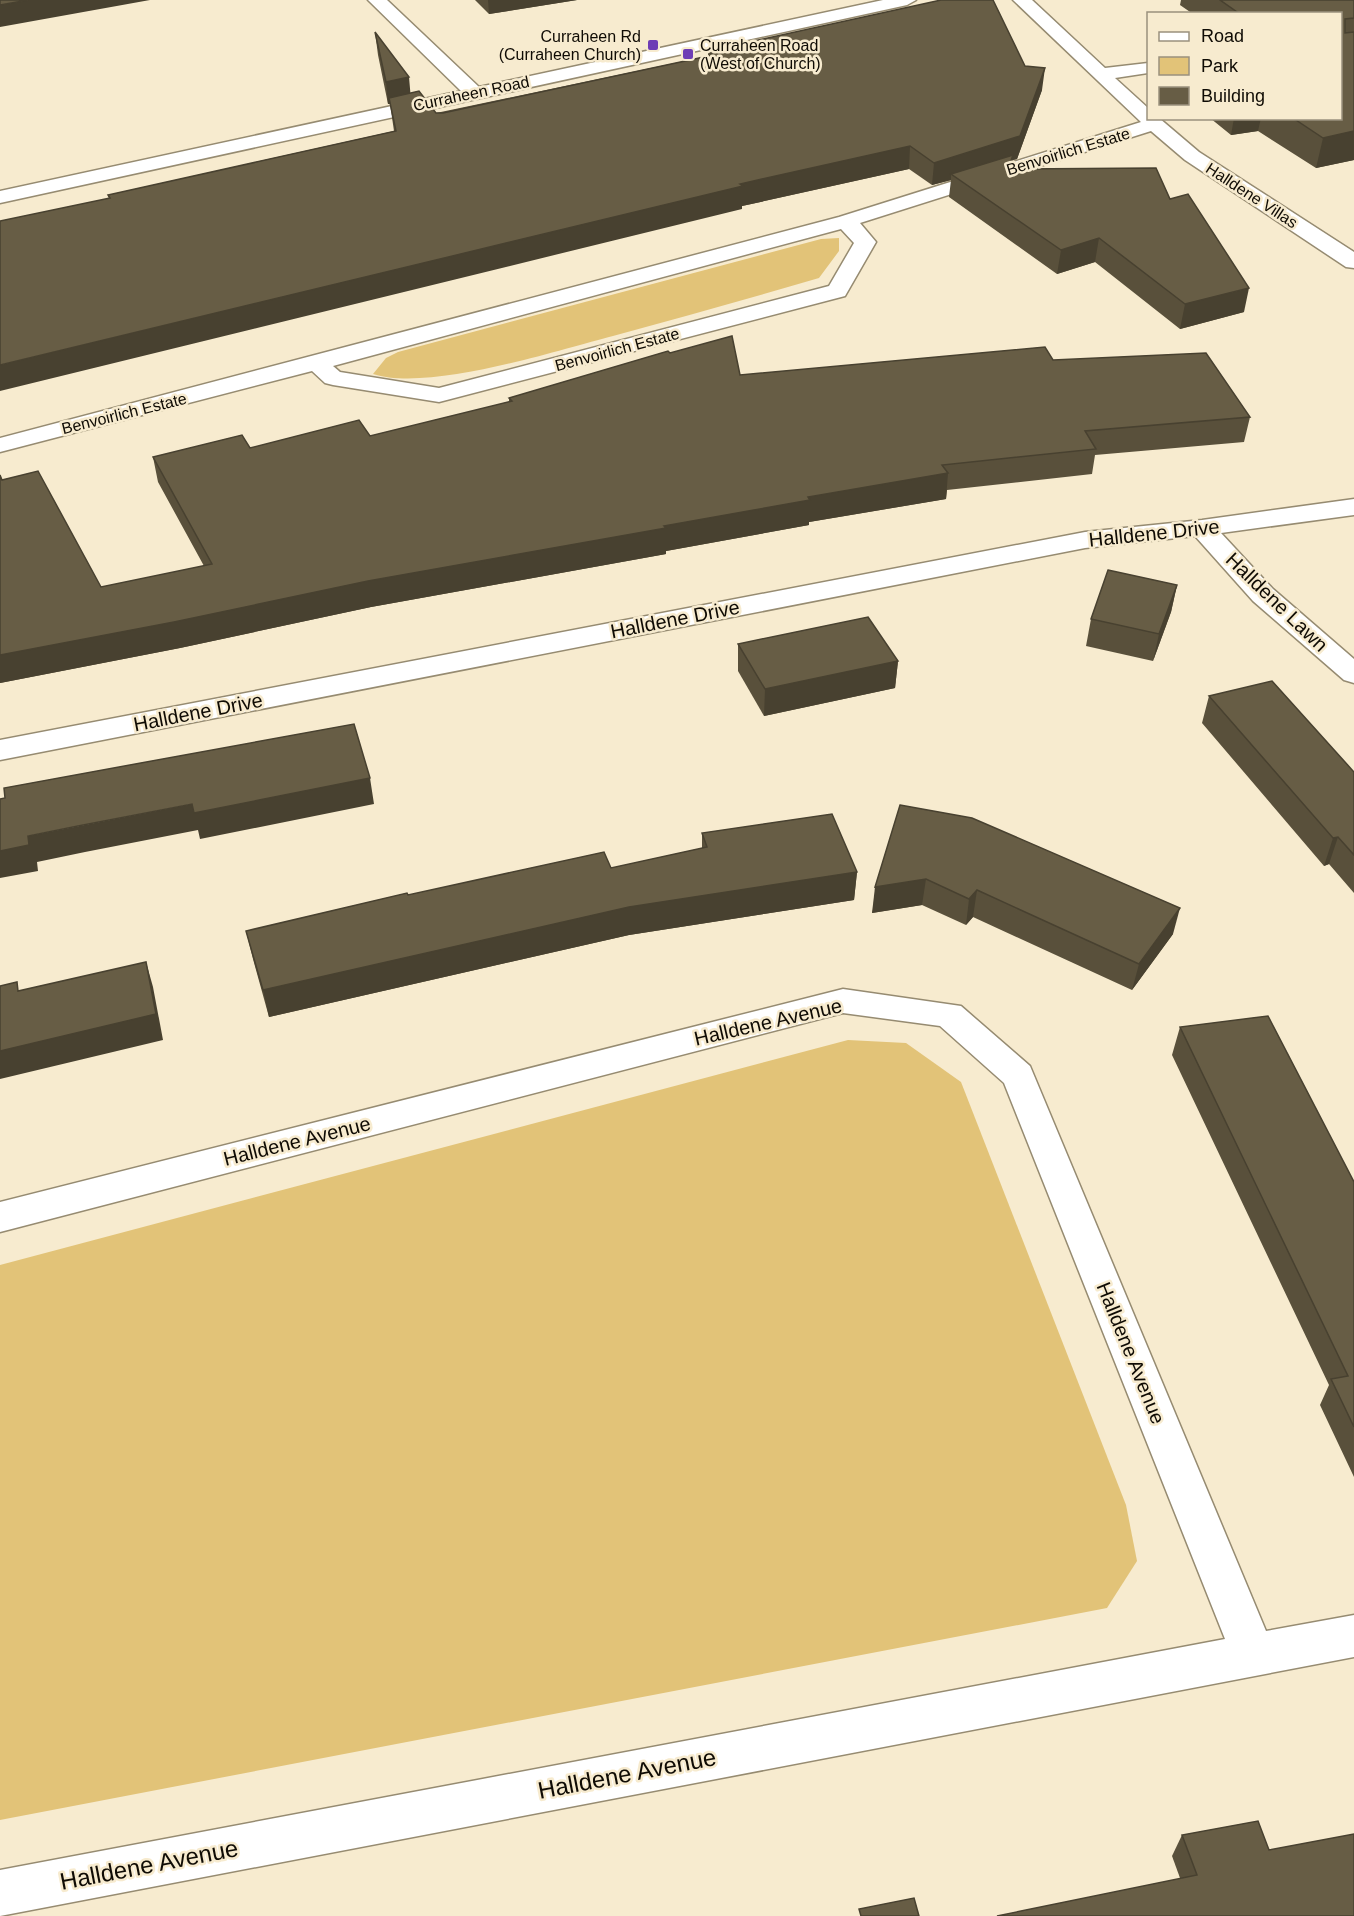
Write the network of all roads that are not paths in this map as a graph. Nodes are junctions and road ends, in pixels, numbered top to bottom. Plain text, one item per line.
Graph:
1 (377, 0) edge
2 (907, 0) edge
3 (1022, 0) edge
4 (1147, 68) edge
5 (1100, 74) junction
6 (474, 93) junction
7 (1147, 118) edge
8 (1150, 120) edge
9 (1154, 124) junction
10 (0, 197) edge
11 (846, 221) junction
12 (1354, 262) edge
13 (317, 363) junction
14 (0, 445) edge
15 (1354, 507) edge
16 (1202, 528) junction
17 (1354, 674) edge
18 (0, 750) edge
19 (0, 1217) edge
20 (1354, 1636) edge
21 (1254, 1654) junction
22 (0, 1894) edge

1 - 6 street
2 - 6 street, Curraheen Road
3 - 5 street, Halldene Villas
4 - 5 street
5 - 7 street, Halldene Villas
6 - 10 street, Curraheen Road
8 - 9 street, Halldene Villas
9 - 11 street, Benvoirlich Estate
9 - 12 street, Halldene Villas
11 - 13 street, Benvoirlich Estate
11 - 13 street, Benvoirlich Estate
13 - 14 street, Benvoirlich Estate
15 - 16 street, Halldene Drive
16 - 17 street, Halldene Lawn
16 - 18 street, Halldene Drive
19 - 21 street, Halldene Avenue
20 - 21 street, Halldene Avenue
21 - 22 street, Halldene Avenue

